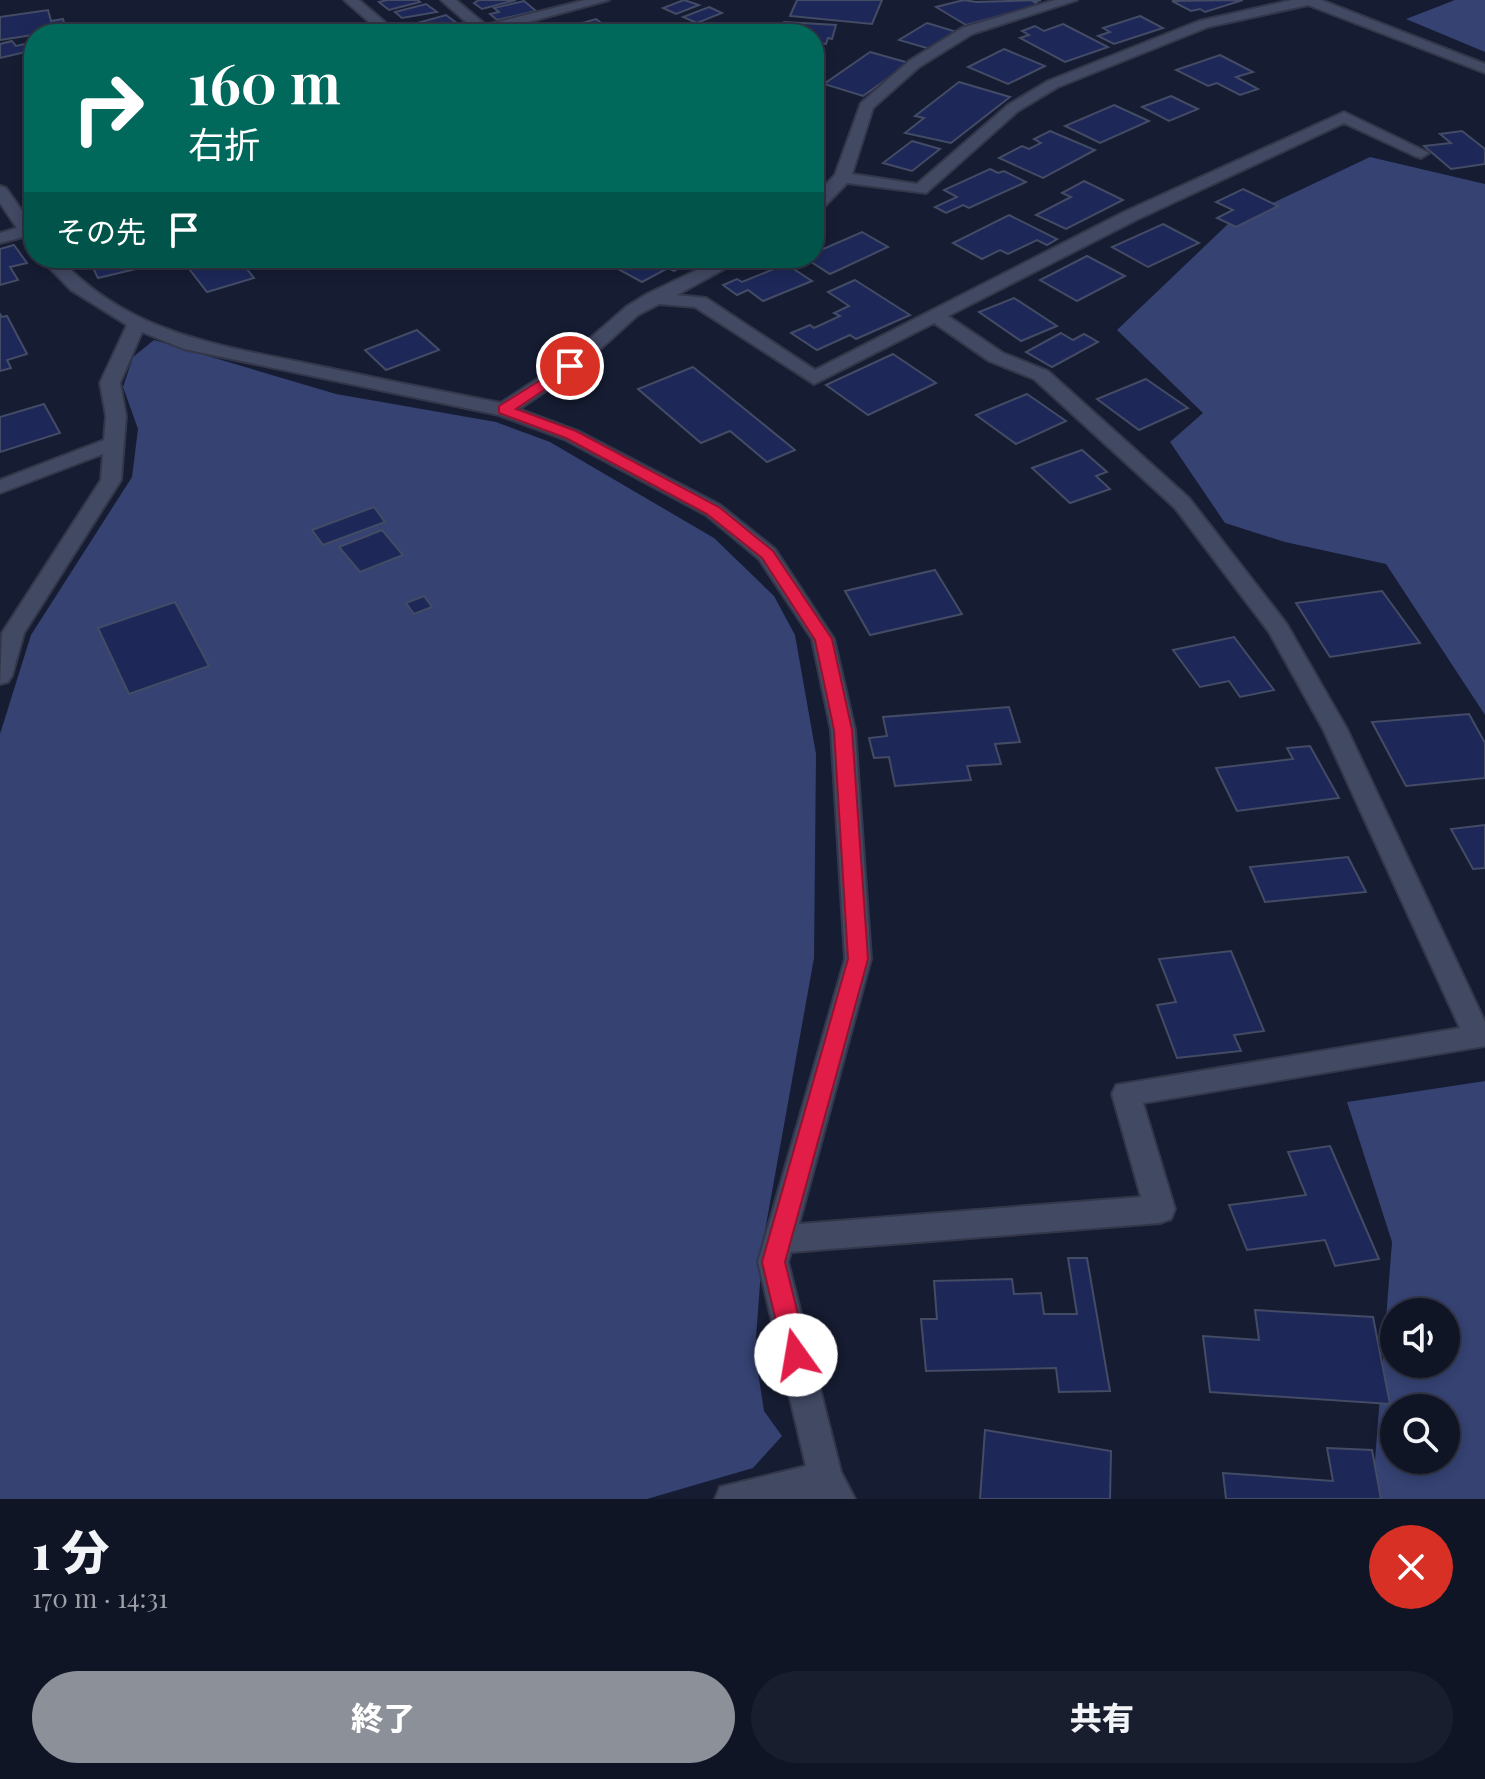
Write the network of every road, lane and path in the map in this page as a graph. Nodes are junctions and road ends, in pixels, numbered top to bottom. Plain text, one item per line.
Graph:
1 (351, 0) edge
2 (448, 0) edge
3 (602, 0) edge
4 (1070, 0) edge
5 (1309, 0) edge
6 (380, 24) edge
7 (477, 24) edge
8 (508, 24) edge
9 (1485, 69) edge
10 (1421, 153) dead end
11 (843, 177) junction
12 (0, 191) edge
13 (824, 197) edge
14 (24, 221) edge
15 (24, 229) edge
16 (0, 238) edge
17 (57, 268) edge
18 (714, 268) edge
19 (653, 298) junction
20 (937, 317) junction
21 (136, 325) junction
22 (504, 410) junction
23 (116, 442) junction
24 (0, 487) edge
25 (0, 676) edge
26 (781, 1239) junction
27 (832, 1489) edge
28 (732, 1499) edge

1 - 6 street
2 - 7 street
3 - 8 street
4 - 11 street
5 - 9 street
5 - 11 street
10 - 20 street
11 - 13 street
12 - 14 street
15 - 16 street
17 - 21 street
18 - 19 street
19 - 20 street
19 - 22 street
20 - 26 street
21 - 22 street
21 - 23 street
22 - 26 street
23 - 24 street
23 - 25 street
26 - 27 street
27 - 28 street

